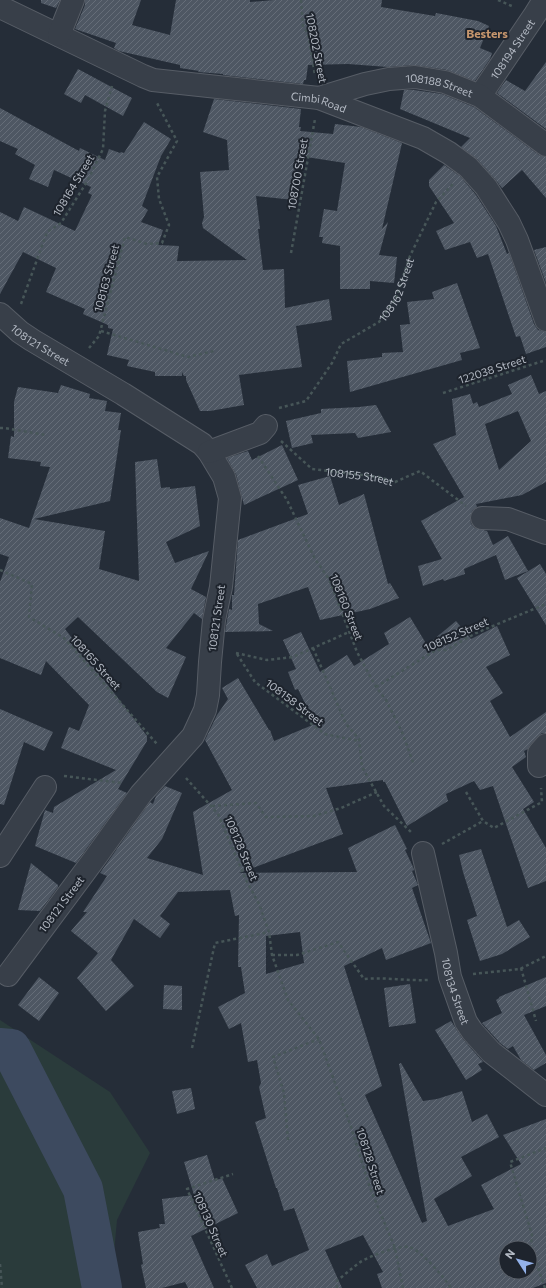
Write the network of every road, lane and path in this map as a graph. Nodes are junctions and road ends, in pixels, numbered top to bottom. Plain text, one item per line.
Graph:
1 (73, 0) edge
2 (301, 0) edge
3 (544, 0) edge
4 (0, 6) edge
5 (59, 35) junction
6 (118, 64) junction
7 (143, 76) junction
8 (480, 96) junction
9 (318, 98) junction
10 (546, 145) edge
11 (468, 167) junction
12 (291, 253) dead end
13 (2, 318) edge
14 (546, 320) edge
15 (214, 351) dead end
16 (546, 360) edge
17 (443, 393) dead end
18 (266, 426) junction
19 (0, 428) edge
20 (46, 435) dead end
21 (246, 438) junction
22 (209, 452) junction
23 (482, 518) joint
24 (546, 533) edge
25 (0, 570) edge
26 (546, 604) edge
27 (349, 632) junction
28 (313, 648) junction
29 (376, 687) junction
30 (359, 741) junction
31 (546, 744) edge
32 (171, 760) junction
33 (414, 765) dead end
34 (539, 766) joint
35 (45, 787) joint
36 (377, 792) junction
37 (466, 792) dead end
38 (141, 794) junction
39 (212, 806) junction
40 (483, 821) junction
41 (423, 853) junction
42 (0, 856) edge
43 (269, 932) junction
44 (272, 955) junction
45 (546, 956) edge
46 (521, 968) junction
47 (8, 975) dead end
48 (450, 977) junction
49 (536, 1021) dead end
50 (319, 1039) junction
51 (192, 1048) dead end
52 (546, 1095) edge
53 (288, 1140) dead end
54 (546, 1148) edge
55 (233, 1174) dead end
56 (395, 1248) junction
57 (0, 1264) edge
58 (2, 1288) edge
59 (232, 1288) edge
60 (338, 1288) edge
61 (402, 1288) edge
62 (451, 1288) edge
63 (545, 1288) edge

1 - 5 street
2 - 9 path, 108202 Street
3 - 8 street, 108194 Street
4 - 5 street, Cimbi Road
5 - 6 street, Cimbi Road
6 - 7 street, Cimbi Road
6 - 13 path, 108164 Street
7 - 9 street, Cimbi Road
7 - 15 path, 108163 Street
8 - 9 street, 108188 Street
8 - 10 street, 108188 Street
9 - 11 street, Cimbi Road
9 - 12 path, 108700 Street
11 - 14 street, Cimbi Road
11 - 18 path, 108162 Street
13 - 22 street, 108121 Street
16 - 17 path, 122038 Street
18 - 21 street
18 - 23 path, 108155 Street
19 - 20 path
21 - 22 street
21 - 27 path, 108160 Street
22 - 32 street, 108121 Street
23 - 24 street
25 - 32 path, 108165 Street
26 - 29 path, 108152 Street
27 - 28 path
27 - 29 path, 108160 Street
28 - 30 path, 108158 Street
28 - 30 path, 108158 Street
29 - 33 path, 108160 Street
30 - 36 path
31 - 34 street
32 - 38 street, 108121 Street
32 - 39 path, 108128 Street
34 - 40 path
35 - 38 path
35 - 42 street
36 - 39 path
36 - 41 path
37 - 40 path
38 - 47 street, 108121 Street
39 - 43 path, 108128 Street
40 - 41 path
41 - 48 street, 108134 Street
43 - 44 path, 108128 Street
43 - 51 path
44 - 48 path
44 - 50 path, 108128 Street
45 - 46 path
46 - 48 path
46 - 49 path
48 - 52 street, 108134 Street
50 - 53 path
50 - 56 path, 108128 Street
54 - 63 path
55 - 59 path, 108130 Street
56 - 60 path
56 - 61 path, 108128 Street
56 - 62 path
57 - 58 path

